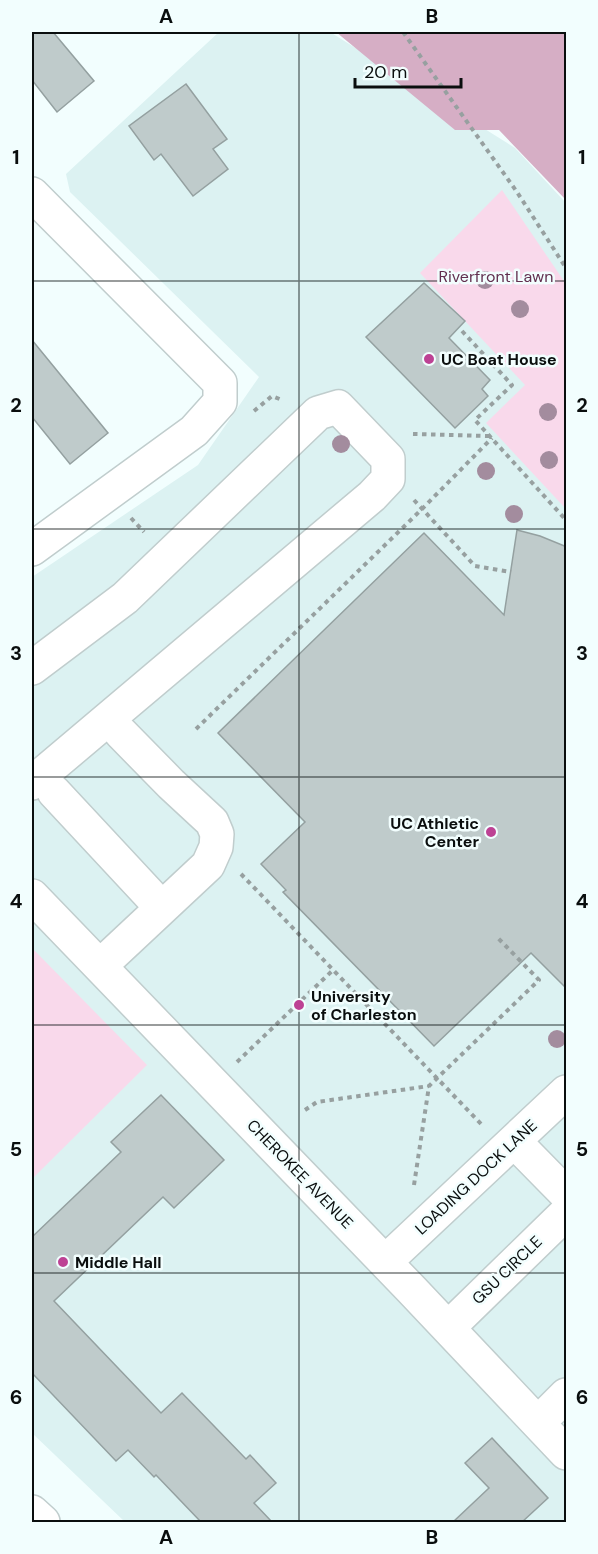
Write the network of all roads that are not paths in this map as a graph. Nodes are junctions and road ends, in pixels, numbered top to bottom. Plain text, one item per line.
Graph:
1 (32, 194) edge
2 (32, 549) edge
3 (32, 668) edge
4 (121, 733) dead end
5 (43, 788) edge
6 (32, 896) edge
7 (162, 908) junction
8 (100, 966) junction
9 (567, 1092) edge
10 (515, 1142) junction
11 (567, 1194) edge
12 (567, 1213) edge
13 (385, 1262) junction
14 (448, 1328) junction
15 (567, 1395) edge
16 (538, 1423) junction
17 (567, 1453) edge
18 (32, 1512) edge
19 (43, 1522) edge

1 - 2 street
3 - 5 street
4 - 7 street
5 - 7 street
6 - 8 street, CHEROKEE AVENUE
7 - 8 street
8 - 13 street, CHEROKEE AVENUE
9 - 10 street, LOADING DOCK LANE
10 - 11 street
10 - 13 street, LOADING DOCK LANE
12 - 14 street, GSU CIRCLE
13 - 14 street, CHEROKEE AVENUE
14 - 16 street, CHEROKEE AVENUE
15 - 16 street
16 - 17 street, CHEROKEE AVENUE
18 - 19 street

